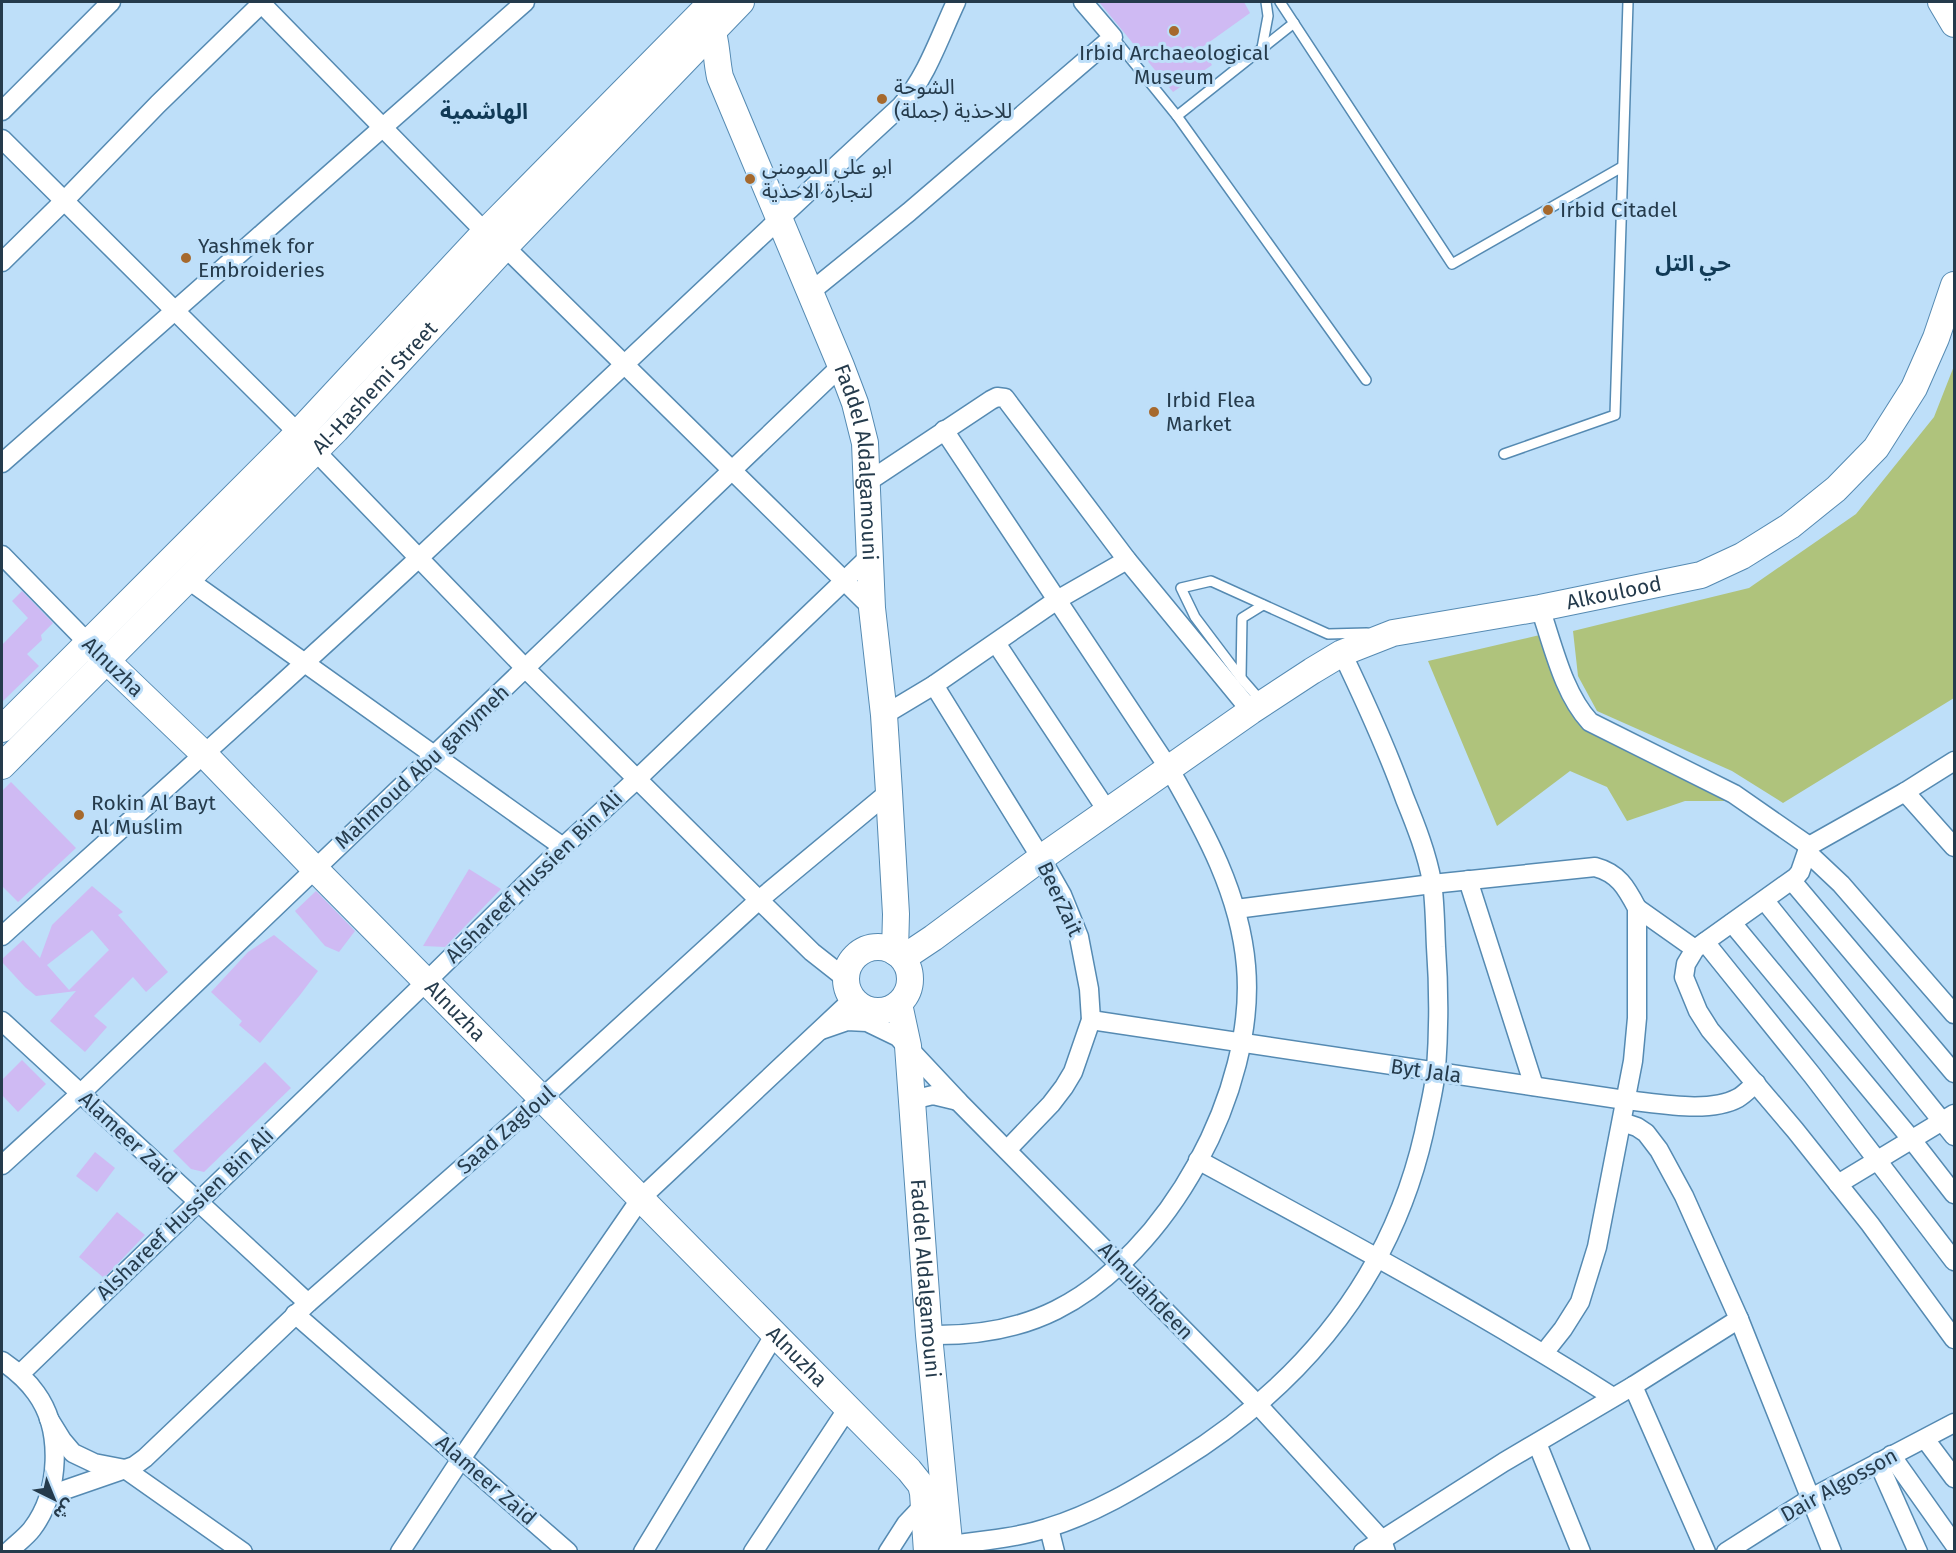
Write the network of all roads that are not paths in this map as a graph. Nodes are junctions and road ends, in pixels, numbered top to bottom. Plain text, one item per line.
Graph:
1 (111, 2) edge
2 (261, 2) edge
3 (525, 2) edge
4 (741, 2) edge
5 (956, 2) edge
6 (1083, 2) edge
7 (1266, 2) edge
8 (1280, 2) edge
9 (1628, 2) edge
10 (1941, 2) edge
11 (703, 14) edge
12 (1294, 23) junction
13 (1954, 24) edge
14 (1113, 37) junction
15 (1262, 48) junction
16 (2, 111) edge
17 (1177, 116) junction
18 (382, 127) junction
19 (2, 139) edge
20 (1622, 167) junction
21 (63, 202) junction
22 (778, 219) junction
23 (495, 239) junction
24 (2, 262) edge
25 (1954, 285) edge
26 (809, 294) junction
27 (175, 312) junction
28 (625, 365) junction
29 (841, 366) junction
30 (1366, 380) dead end
31 (944, 430) junction
32 (306, 442) junction
33 (1504, 454) dead end
34 (2, 463) edge
35 (732, 470) junction
36 (866, 483) junction
37 (2, 555) edge
38 (869, 557) junction
39 (418, 558) junction
40 (1127, 560) junction
41 (188, 579) junction
42 (844, 581) junction
43 (1057, 600) junction
44 (1263, 604) junction
45 (872, 608) junction
46 (1540, 608) junction
47 (88, 643) junction
48 (996, 643) junction
49 (1335, 644) junction
50 (107, 660) junction
51 (305, 663) junction
52 (526, 669) junction
53 (1241, 678) junction
54 (934, 685) junction
55 (1257, 707) junction
56 (884, 715) junction
57 (2, 729) edge
58 (204, 754) junction
59 (434, 755) junction
60 (1954, 761) edge
61 (2, 766) edge
62 (1170, 770) junction
63 (637, 779) junction
64 (889, 792) junction
65 (1905, 792) junction
66 (1108, 812) junction
67 (563, 847) junction
68 (1954, 847) edge
69 (1808, 849) junction
70 (1041, 858) junction
71 (315, 869) junction
72 (1468, 880) junction
73 (1792, 881) junction
74 (1432, 884) junction
75 (759, 900) junction
76 (1765, 901) junction
77 (1637, 908) junction
78 (1236, 909) junction
79 (1732, 923) junction
80 (2, 936) edge
81 (1700, 946) junction
82 (899, 955) junction
83 (427, 981) junction
84 (849, 989) junction
85 (899, 1004) junction
86 (1954, 1014) edge
87 (1091, 1020) junction
88 (2, 1022) edge
89 (821, 1030) junction
90 (1242, 1042) junction
91 (908, 1047) junction
92 (1436, 1073) junction
93 (1954, 1073) edge
94 (1756, 1083) junction
95 (1534, 1086) junction
96 (81, 1094) junction
97 (542, 1098) junction
98 (912, 1100) junction
99 (1625, 1100) junction
100 (960, 1102) junction
101 (1948, 1117) edge
102 (1622, 1122) junction
103 (1954, 1136) edge
104 (1912, 1140) junction
105 (1007, 1150) junction
106 (1198, 1160) junction
107 (1878, 1161) junction
108 (2, 1165) edge
109 (1838, 1184) junction
110 (1954, 1194) edge
111 (642, 1198) junction
112 (198, 1202) junction
113 (1378, 1257) junction
114 (1954, 1261) edge
115 (1120, 1265) junction
116 (302, 1309) junction
117 (1739, 1319) junction
118 (776, 1334) junction
119 (929, 1335) junction
120 (1954, 1339) edge
121 (1544, 1353) junction
122 (2, 1361) edge
123 (20, 1374) junction
124 (1633, 1386) junction
125 (1612, 1397) junction
126 (1258, 1406) junction
127 (848, 1408) junction
128 (49, 1419) junction
129 (1954, 1423) edge
130 (1925, 1439) junction
131 (1537, 1443) junction
132 (941, 1450) junction
133 (1885, 1458) junction
134 (461, 1459) junction
135 (125, 1469) junction
136 (909, 1470) junction
137 (1954, 1478) edge
138 (50, 1494) junction
139 (1811, 1498) junction
140 (924, 1505) junction
141 (1049, 1528) junction
142 (32, 1529) junction
143 (1954, 1544) edge
144 (1384, 1546) edge
145 (942, 1549) edge
146 (8, 1551) edge
147 (34, 1551) edge
148 (243, 1551) edge
149 (400, 1551) edge
150 (567, 1551) edge
151 (643, 1551) edge
152 (753, 1551) edge
153 (888, 1551) edge
154 (1055, 1551) edge
155 (1363, 1551) edge
156 (1581, 1551) edge
157 (1706, 1551) edge
158 (1726, 1551) edge
159 (1832, 1551) edge
160 (1918, 1551) edge

1 - 16 street
2 - 18 street
2 - 21 street
3 - 18 street
4 - 11 main road, Al-Hashemi Street
5 - 22 street
6 - 14 street
7 - 15 lane
8 - 12 lane
9 - 20 lane
10 - 13 main road
11 - 22 main road, Faddel Aldalgamouni
11 - 23 main road, Al-Hashemi Street
12 - 15 lane
12 - 20 lane
14 - 17 lane
14 - 26 street
15 - 17 lane
17 - 30 lane
18 - 23 street
18 - 27 street
19 - 21 street
20 - 33 lane
21 - 24 street
21 - 27 street
22 - 26 main road, Faddel Aldalgamouni
22 - 28 street
23 - 28 street
23 - 32 main road, Al-Hashemi Street
25 - 46 main road, Alkoulood
26 - 29 main road, Faddel Aldalgamouni
27 - 32 street
27 - 34 street
28 - 35 street
28 - 39 street
29 - 35 street, Mahmoud Abu ganymeh
29 - 36 main road, Faddel Aldalgamouni
31 - 36 street
31 - 40 street
31 - 43 street
32 - 39 street
32 - 41 main road, Al-Hashemi Street
32 - 47 main road, Al-Hashemi Street
35 - 42 street
35 - 52 street, Mahmoud Abu ganymeh
36 - 38 main road, Faddel Aldalgamouni
37 - 47 street, Alnuzha
38 - 42 street, Alshareef Hussien Bin Ali
38 - 45 main road, Faddel Aldalgamouni
39 - 51 street
39 - 52 street
40 - 43 street
40 - 55 street
41 - 50 main road, Al-Hashemi Street
41 - 51 street
42 - 45 street
42 - 63 street, Alshareef Hussien Bin Ali
43 - 48 street
43 - 62 street
44 - 49 lane
44 - 53 lane
44 - 53 lane
45 - 56 main road, Faddel Aldalgamouni
46 - 49 main road, Alkoulood
46 - 69 street
47 - 50 main road, Alnuzha
47 - 57 main road, Al-Hashemi Street
48 - 54 street
48 - 66 street
49 - 55 main road, Alkoulood
49 - 74 street
50 - 58 main road, Alnuzha
50 - 61 main road, Al-Hashemi Street
51 - 58 street
51 - 59 street
52 - 59 street, Mahmoud Abu ganymeh
52 - 63 street
53 - 55 lane
54 - 56 street
54 - 70 street, BeerZait
55 - 62 main road, Alkoulood
56 - 64 main road, Faddel Aldalgamouni
58 - 71 main road, Alnuzha
58 - 80 street
59 - 67 street
59 - 71 street, Mahmoud Abu ganymeh
60 - 65 street
62 - 66 main road, Alkoulood
62 - 78 street
63 - 67 street, Alshareef Hussien Bin Ali
63 - 75 street
64 - 75 street, Saad Zagloul
64 - 82 main road, Faddel Aldalgamouni
65 - 68 street
65 - 69 street
66 - 70 main road, Alkoulood
67 - 83 street, Alshareef Hussien Bin Ali
69 - 73 street
69 - 86 street
70 - 82 main road, Alkoulood
70 - 87 street, BeerZait
71 - 83 main road, Alnuzha
71 - 96 street, Mahmoud Abu ganymeh
72 - 74 street
72 - 77 street
72 - 95 street
73 - 76 street
73 - 93 street
74 - 78 street
74 - 92 street
75 - 84 street
75 - 97 street, Saad Zagloul
76 - 79 street
76 - 101 street
77 - 81 street
77 - 99 street
78 - 90 street
79 - 81 street
79 - 104 street
81 - 94 street
81 - 107 street
82 - 84 main road
82 - 85 main road
83 - 97 main road, Alnuzha
83 - 112 street, Alshareef Hussien Bin Ali
84 - 85 main road
84 - 89 street
85 - 91 main road, Faddel Aldalgamouni
87 - 90 street, Byt Jala
87 - 105 street, BeerZait
88 - 96 street, Alameer Zaid
89 - 91 street, Almujahdeen
89 - 111 street
90 - 92 street, Byt Jala
90 - 106 street
91 - 98 main road, Faddel Aldalgamouni
91 - 100 street, Almujahdeen
92 - 95 street, Byt Jala
92 - 113 street
94 - 99 street, Byt Jala
94 - 109 street
95 - 99 street, Byt Jala
96 - 108 street, Mahmoud Abu ganymeh
96 - 112 street, Alameer Zaid
97 - 111 main road, Alnuzha
97 - 116 street, Saad Zagloul
98 - 100 street
98 - 119 main road, Faddel Aldalgamouni
99 - 102 street
100 - 105 street, Almujahdeen
101 - 103 street
101 - 104 street
102 - 117 street
102 - 121 street
104 - 107 street
104 - 110 street
105 - 115 street, Almujahdeen
106 - 113 street
106 - 115 street
107 - 109 street
107 - 114 street
109 - 120 street
111 - 118 main road, Alnuzha
111 - 134 street
112 - 116 street, Alameer Zaid
112 - 123 street, Alshareef Hussien Bin Ali
113 - 121 street
113 - 126 street
115 - 119 street
115 - 126 street, Almujahdeen
116 - 134 street, Alameer Zaid
116 - 135 street, Saad Zagloul
117 - 124 street
117 - 139 street
118 - 127 main road, Alnuzha
118 - 151 street
119 - 132 main road, Faddel Aldalgamouni
121 - 125 street
122 - 123 street
123 - 128 street
124 - 125 street
124 - 157 street
125 - 131 street
126 - 141 street
126 - 144 street, Almujahdeen
127 - 136 main road, Alnuzha
127 - 152 street
128 - 135 street
128 - 138 street
129 - 130 street, Dair Algosson
130 - 133 street, Dair Algosson
130 - 137 street
131 - 144 street
131 - 156 street
132 - 136 main road
132 - 145 main road, Faddel Aldalgamouni
133 - 139 street, Dair Algosson
133 - 143 street
133 - 160 street
134 - 149 street
134 - 150 street, Alameer Zaid
135 - 138 street, Saad Zagloul
135 - 148 street
136 - 140 main road, Alnuzha
138 - 142 street
139 - 158 street, Dair Algosson
139 - 159 street
140 - 145 main road, Alnuzha
140 - 153 street
141 - 145 street
141 - 154 street
142 - 146 street
142 - 147 street
144 - 155 street

